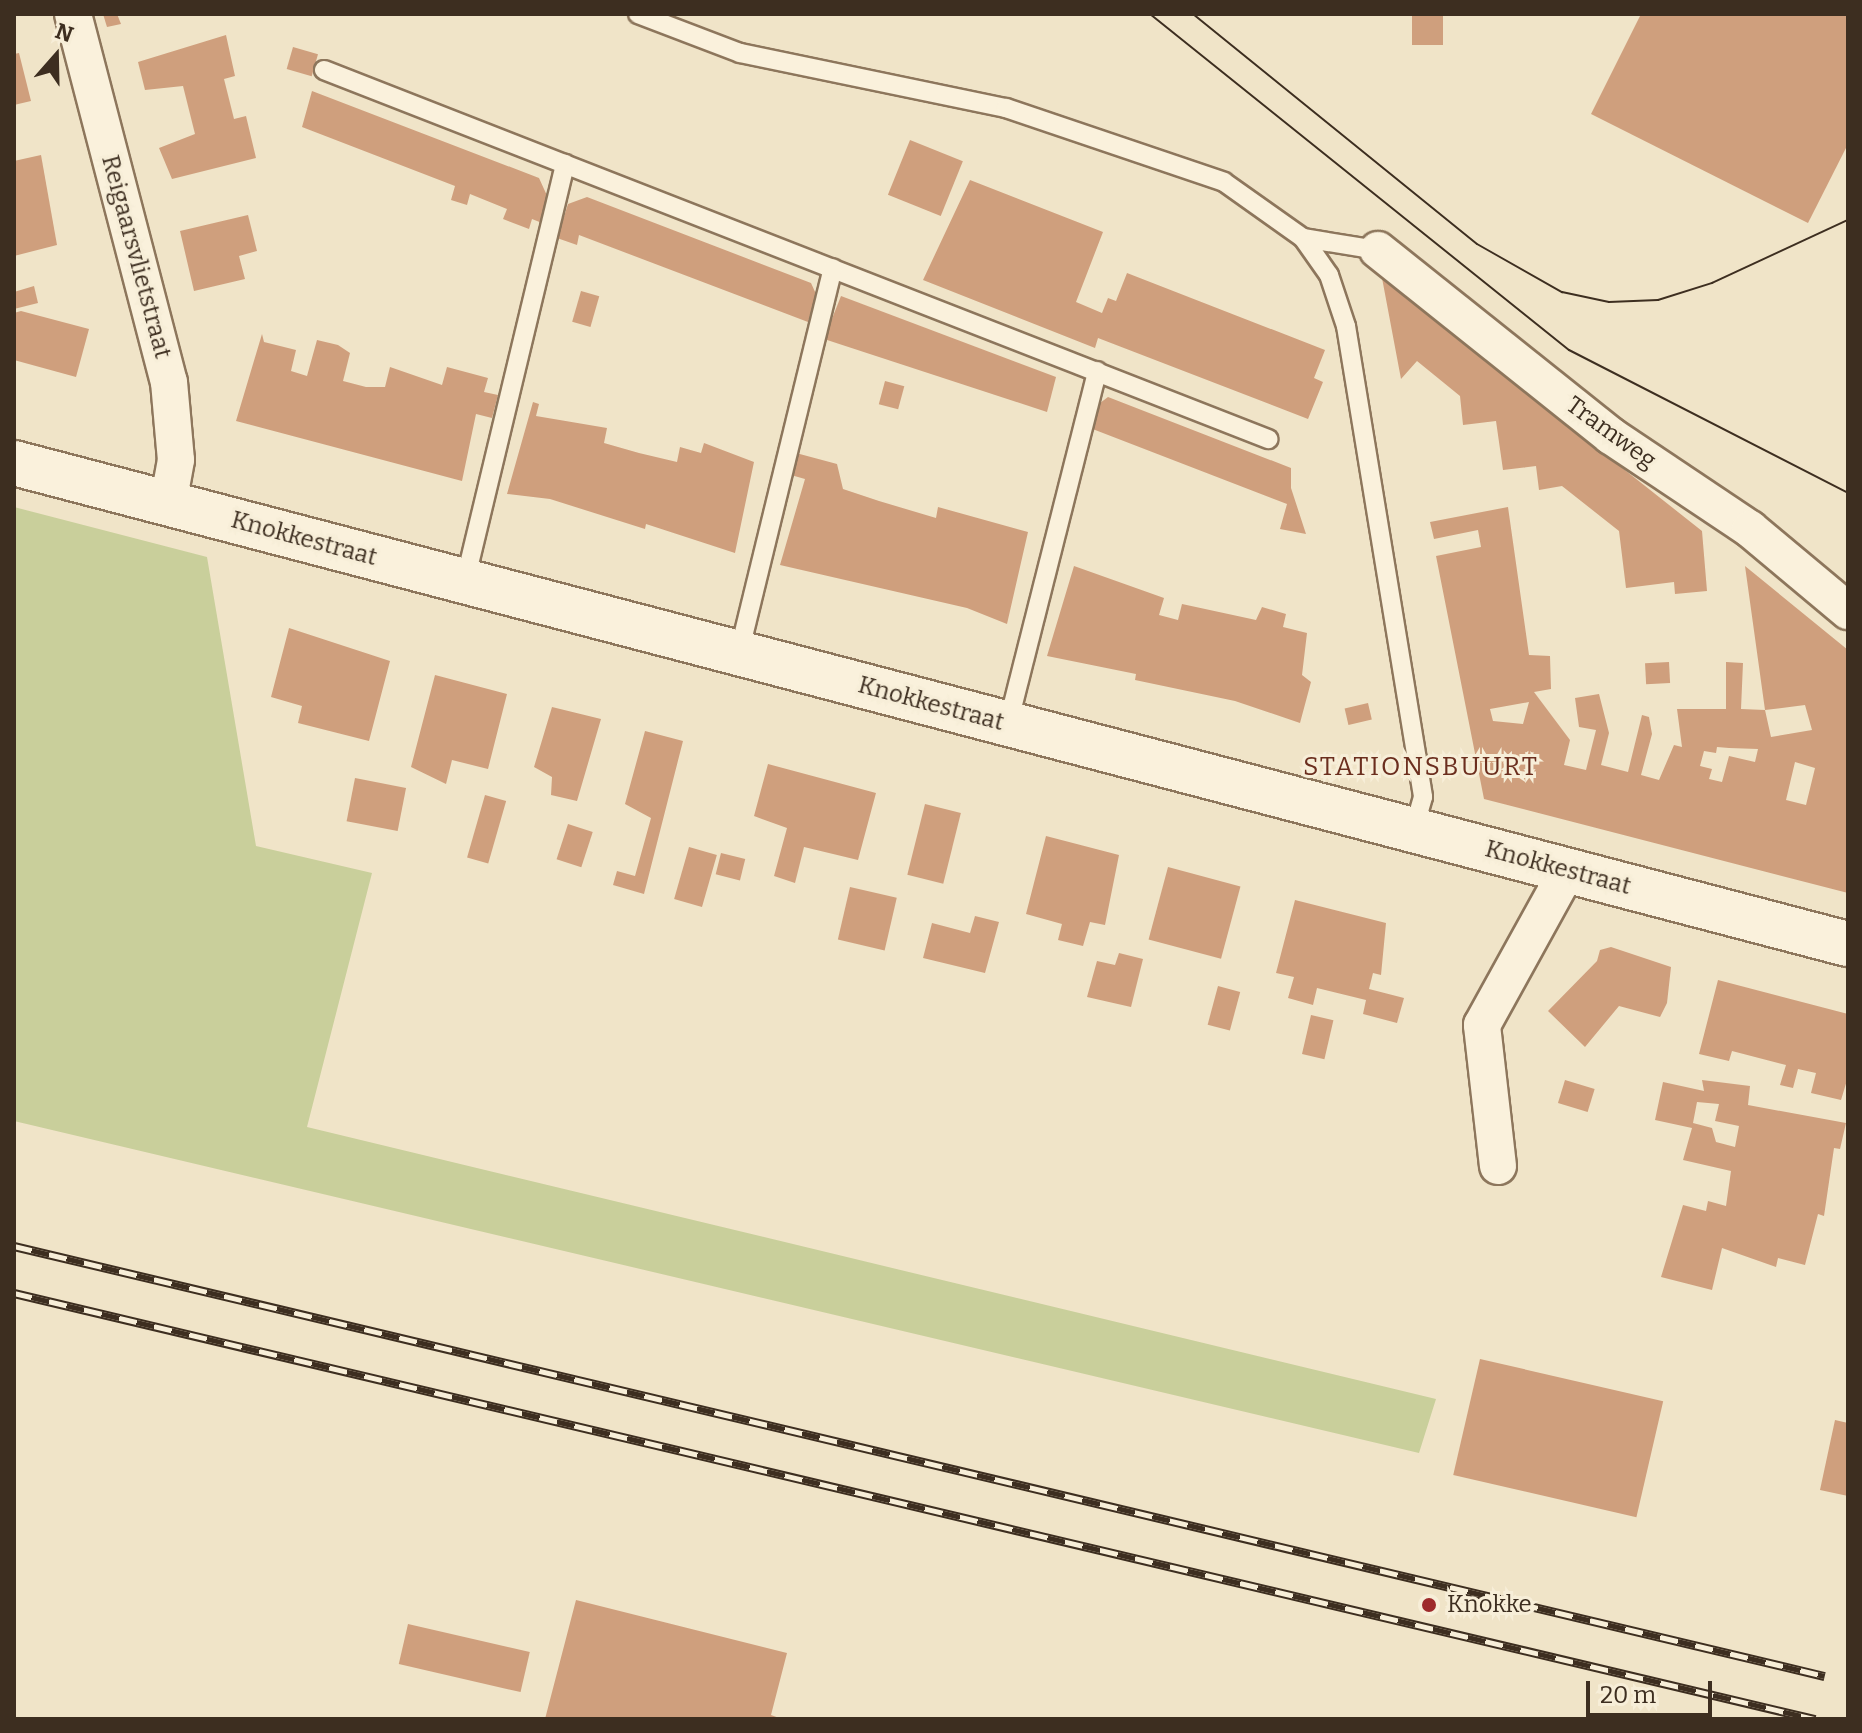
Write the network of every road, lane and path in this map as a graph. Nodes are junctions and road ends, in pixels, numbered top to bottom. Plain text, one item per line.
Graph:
1 (73, 14) edge
2 (638, 14) edge
3 (324, 70) dead end
4 (565, 164) junction
5 (1303, 238) junction
6 (1378, 250) joint
7 (833, 268) junction
8 (1097, 371) junction
9 (1268, 439) dead end
10 (14, 463) edge
11 (168, 504) junction
12 (465, 582) junction
13 (1848, 611) edge
14 (739, 653) junction
15 (1008, 724) junction
16 (1414, 829) junction
17 (1567, 871) junction
18 (1848, 944) edge
19 (1498, 1166) dead end

1 - 11 street, Reigaarsvlietstraat
2 - 5 lane
3 - 4 lane
4 - 7 lane
4 - 12 lane
5 - 6 lane
5 - 16 lane
6 - 13 street, Tramweg
7 - 8 lane
7 - 14 lane
8 - 9 lane
8 - 15 lane
10 - 11 street, Knokkestraat
11 - 12 street, Knokkestraat
12 - 14 street, Knokkestraat
14 - 15 street, Knokkestraat
15 - 16 street, Knokkestraat
16 - 17 street, Knokkestraat
17 - 18 street, Knokkestraat
17 - 19 street

